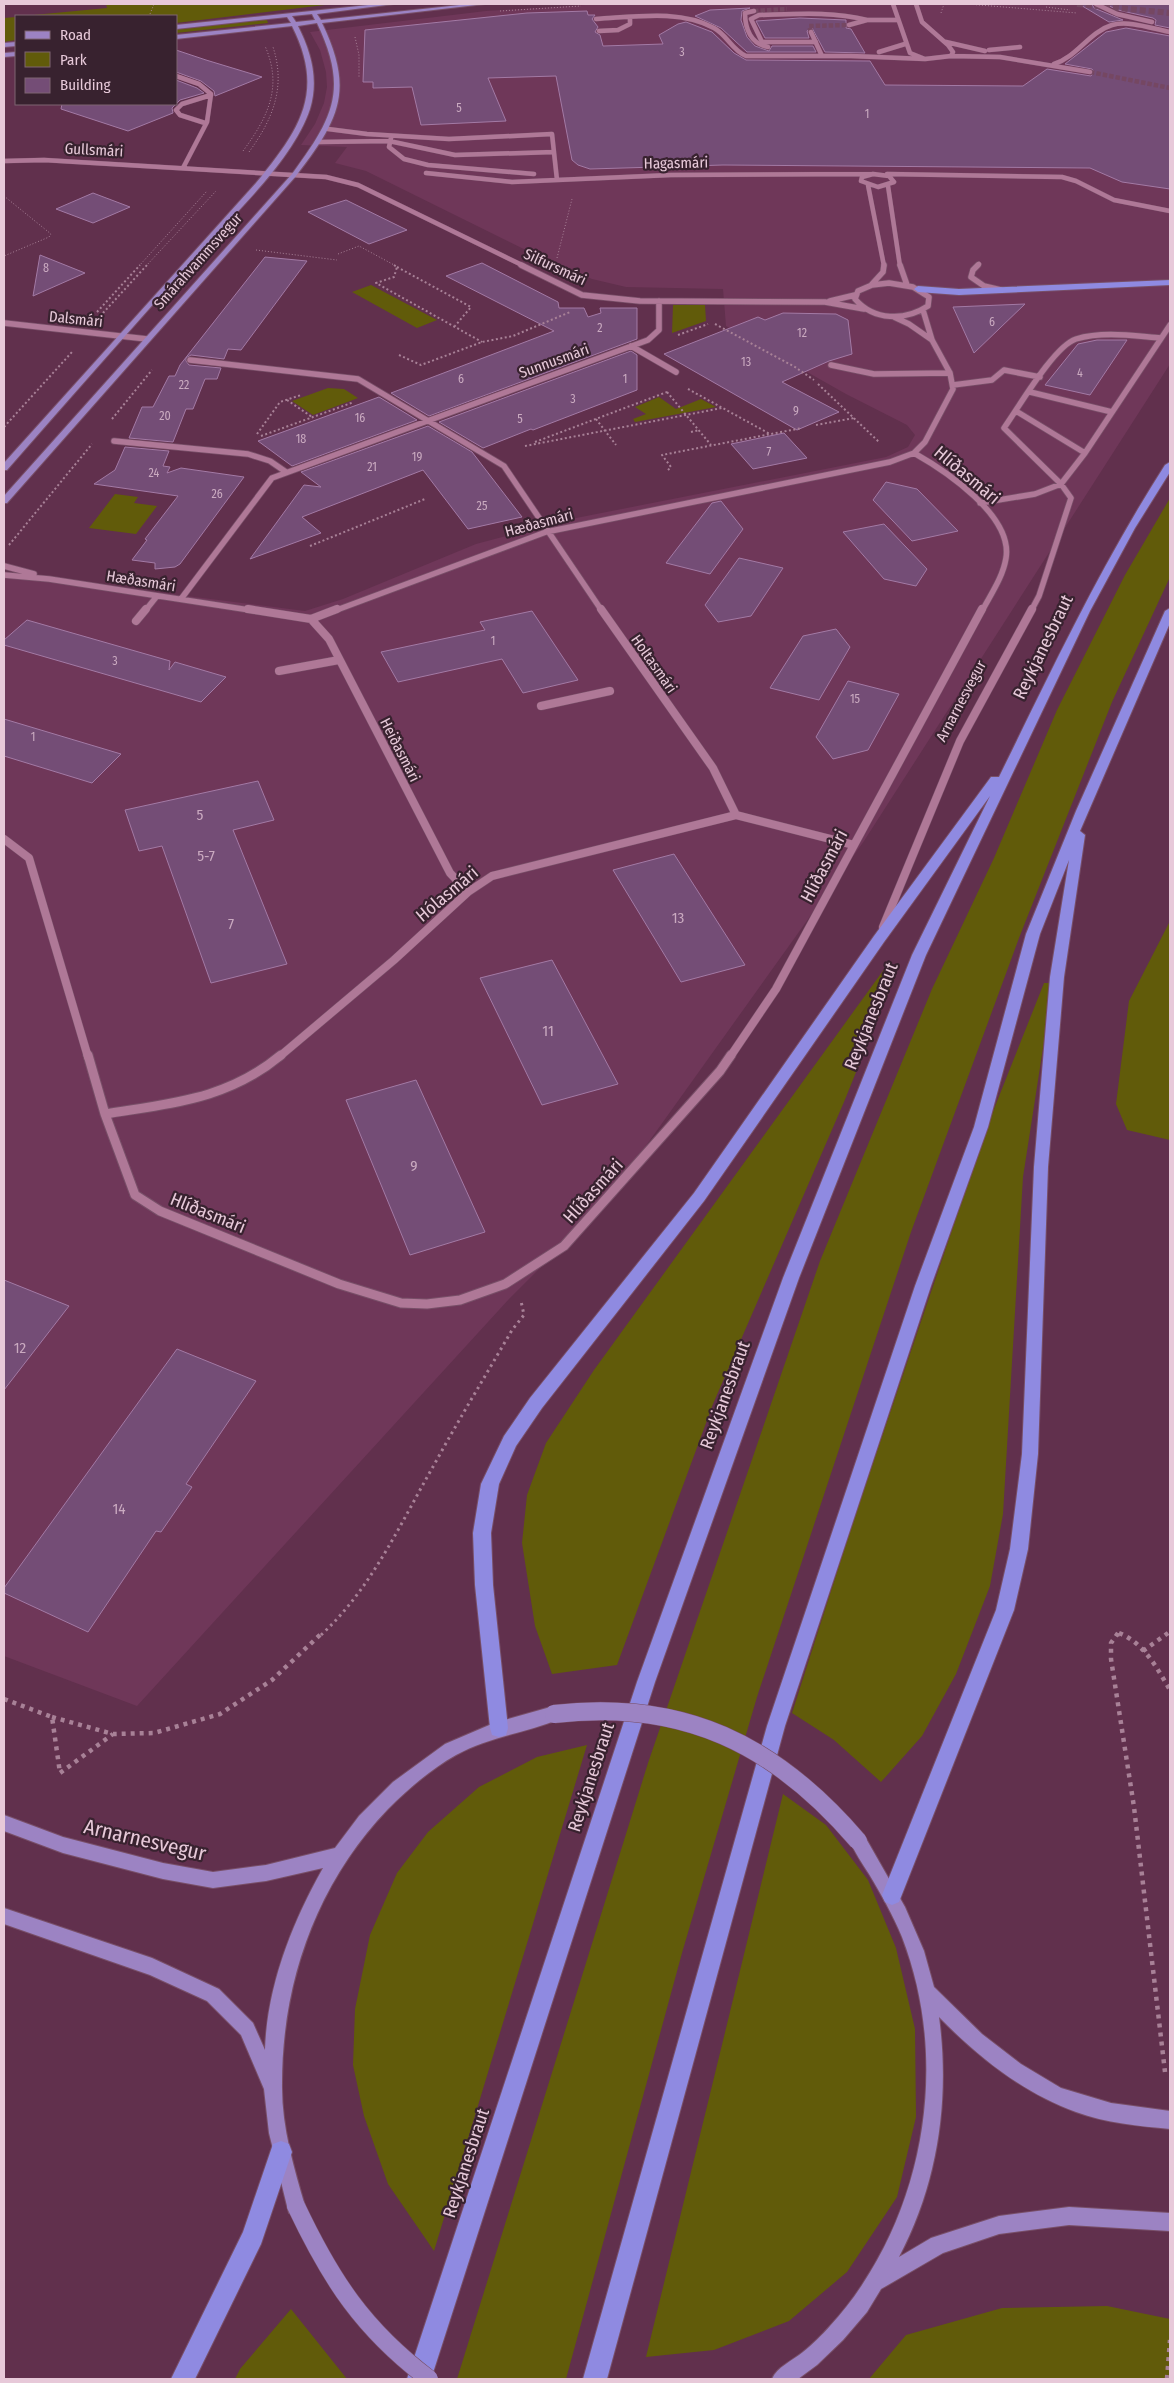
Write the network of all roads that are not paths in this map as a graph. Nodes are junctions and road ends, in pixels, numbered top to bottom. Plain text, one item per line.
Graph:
1 (391, 4) edge
2 (482, 4) edge
3 (893, 4) edge
4 (916, 4) edge
5 (1096, 4) edge
6 (787, 9) dead end
7 (754, 11) dead end
8 (314, 12) junction
9 (824, 12) junction
10 (289, 15) junction
11 (630, 18) junction
12 (596, 19) dead end
13 (867, 20) junction
14 (897, 20) junction
15 (319, 21) junction
16 (294, 24) junction
17 (849, 25) tunnel mouth
18 (178, 27) edge
19 (1144, 28) junction
20 (599, 31) dead end
21 (812, 32) dead end
22 (1170, 32) edge
23 (178, 37) edge
24 (816, 42) junction
25 (944, 42) junction
26 (905, 44) junction
27 (818, 47) junction
28 (1020, 47) dead end
29 (978, 50) junction
30 (822, 56) junction
31 (851, 56) junction
32 (951, 56) junction
33 (925, 59) junction
34 (1037, 62) junction
35 (1051, 65) junction
36 (1090, 72) tunnel mouth
37 (178, 77) edge
38 (211, 95) junction
39 (205, 123) junction
40 (328, 129) junction
41 (392, 136) junction
42 (389, 141) junction
43 (319, 142) junction
44 (554, 152) junction
45 (4, 161) edge
46 (183, 168) junction
47 (266, 173) junction
48 (426, 173) dead end
49 (534, 174) dead end
50 (873, 174) junction
51 (879, 174) junction
52 (929, 174) junction
53 (294, 175) junction
54 (824, 175) junction
55 (557, 180) junction
56 (906, 180) dead end
57 (899, 182) dead end
58 (866, 184) junction
59 (890, 185) junction
60 (1170, 211) edge
61 (979, 264) dead end
62 (1170, 282) edge
63 (872, 284) junction
64 (907, 285) junction
65 (918, 289) junction
66 (1001, 290) junction
67 (855, 295) junction
68 (659, 301) junction
69 (825, 302) junction
70 (864, 308) junction
71 (923, 310) junction
72 (889, 316) junction
73 (4, 323) edge
74 (1170, 325) edge
75 (121, 336) junction
76 (1161, 338) junction
77 (147, 339) junction
78 (932, 340) junction
79 (631, 346) junction
80 (190, 360) dead end
81 (831, 365) dead end
82 (277, 370) junction
83 (676, 372) dead end
84 (950, 373) junction
85 (272, 376) dead end
86 (1040, 377) junction
87 (953, 385) junction
88 (1030, 392) junction
89 (1016, 411) junction
90 (1112, 412) junction
91 (427, 420) junction
92 (114, 441) dead end
93 (914, 453) junction
94 (1085, 453) junction
95 (1170, 465) edge
96 (4, 468) edge
97 (286, 472) junction
98 (1061, 484) junction
99 (4, 501) edge
100 (980, 502) junction
101 (546, 532) junction
102 (4, 566) edge
103 (4, 575) edge
104 (49, 579) junction
105 (157, 596) junction
106 (181, 600) junction
107 (1170, 611) edge
108 (311, 619) junction
109 (136, 621) dead end
110 (340, 660) junction
111 (279, 671) dead end
112 (610, 691) dead end
113 (541, 706) dead end
114 (1017, 750) junction
115 (1082, 811) junction
116 (736, 815) junction
117 (4, 839) edge
118 (854, 845) junction
119 (468, 892) junction
120 (879, 939) junction
121 (105, 1114) junction
122 (499, 1728) junction
123 (4, 1824) edge
124 (337, 1856) junction
125 (892, 1895) junction
126 (4, 1916) edge
127 (926, 1991) junction
128 (273, 2089) junction
129 (1170, 2120) edge
130 (281, 2152) junction
131 (1170, 2222) edge
132 (876, 2282) junction
133 (183, 2379) edge
134 (419, 2379) edge
135 (429, 2379) edge
136 (595, 2379) edge
137 (782, 2379) edge

1 - 8 main road
2 - 15 main road
3 - 14 street
4 - 25 street
5 - 19 street
6 - 9 street
7 - 27 street
8 - 10 main road
8 - 15 main road, Smárahvammsvegur
9 - 13 street
9 - 24 street
10 - 16 main road, Smárahvammsvegur
10 - 18 main road
11 - 12 street
11 - 20 street
11 - 30 street
13 - 14 street
13 - 17 street
14 - 26 street
15 - 16 main road
15 - 40 main road, Smárahvammsvegur
16 - 23 main road
16 - 47 main road, Smárahvammsvegur
19 - 22 street
19 - 35 street
21 - 24 street
24 - 27 street
25 - 29 street
25 - 32 street
26 - 31 street
26 - 33 street
27 - 30 street
28 - 29 street
29 - 34 street
30 - 31 street
31 - 33 street
32 - 33 street
32 - 34 street
34 - 35 street
35 - 36 street
37 - 38 street
38 - 39 street
38 - 39 street
39 - 46 street
40 - 41 street
40 - 43 main road, Smárahvammsvegur
41 - 42 street
41 - 44 street
42 - 43 street
42 - 44 street
42 - 49 street
43 - 53 main road, Smárahvammsvegur
44 - 55 street
45 - 46 street, Gullsmári
46 - 47 street, Gullsmári
47 - 53 street, Gullsmári
47 - 75 main road, Smárahvammsvegur
48 - 55 street, Hagasmári
50 - 51 street, Hagasmári
50 - 54 street, Hagasmári
50 - 58 street
51 - 52 street, Hagasmári
51 - 59 street
52 - 56 street
52 - 60 street
53 - 68 street, Silfursmári
53 - 77 main road, Smárahvammsvegur
54 - 55 street, Hagasmári
54 - 58 street, Hagasmári
57 - 59 street, Hagasmári
58 - 59 street, Hagasmári
58 - 63 street
59 - 64 street
61 - 66 street
62 - 66 highway
63 - 64 street
63 - 67 street
64 - 65 street
65 - 66 highway
65 - 71 street
67 - 69 street, Silfursmári
67 - 70 street
68 - 69 street, Silfursmári
68 - 79 street, Sunnusmári
69 - 70 street, Silfursmári
70 - 72 street
71 - 72 street
71 - 78 street
72 - 78 street
73 - 75 street, Dalsmári
74 - 76 street
75 - 77 street, Dalsmári
75 - 96 main road, Smárahvammsvegur
76 - 86 street
76 - 90 street
77 - 99 main road, Smárahvammsvegur
78 - 84 street
79 - 83 street
79 - 91 street, Sunnusmári
80 - 82 street
81 - 84 street
82 - 85 street
82 - 91 street
84 - 87 street
86 - 87 street
86 - 88 street
87 - 93 street, Hæðasmári
88 - 89 street
88 - 90 street
89 - 94 street
89 - 98 street
90 - 94 street
91 - 97 street, Sunnusmári
91 - 101 street
92 - 97 street
93 - 100 street, Hlíðasmári
93 - 101 street, Hæðasmári
94 - 98 street
95 - 114 highway, Reykjanesbraut
97 - 106 street, Sunnusmári
98 - 100 street
98 - 120 street, Arnarnesvegur
100 - 118 street, Hlíðasmári
101 - 108 street, Hæðasmári
101 - 116 street, Holtasmári
102 - 104 street, Hæðasmári
103 - 104 street, Hæðasmári
104 - 105 street, Hæðasmári
105 - 106 street, Hæðasmári
105 - 109 street
106 - 108 street, Hæðasmári
107 - 115 highway
108 - 110 street, Heiðasmári
110 - 111 street
110 - 119 street, Heiðasmári
112 - 113 street
114 - 120 highway
114 - 134 highway, Reykjanesbraut
115 - 125 highway
115 - 136 highway
116 - 118 street, Hólasmári
116 - 119 street, Hólasmári
117 - 121 street, Hlíðasmári
118 - 121 street, Hlíðasmári
119 - 121 street, Hólasmári
120 - 122 highway
122 - 124 main road
122 - 125 main road, bridge
123 - 124 main road, Arnarnesvegur
124 - 128 main road
125 - 127 main road
126 - 128 main road
127 - 129 main road
127 - 132 main road
128 - 130 main road
130 - 133 highway
130 - 135 main road, bridge
131 - 132 main road
132 - 137 main road

